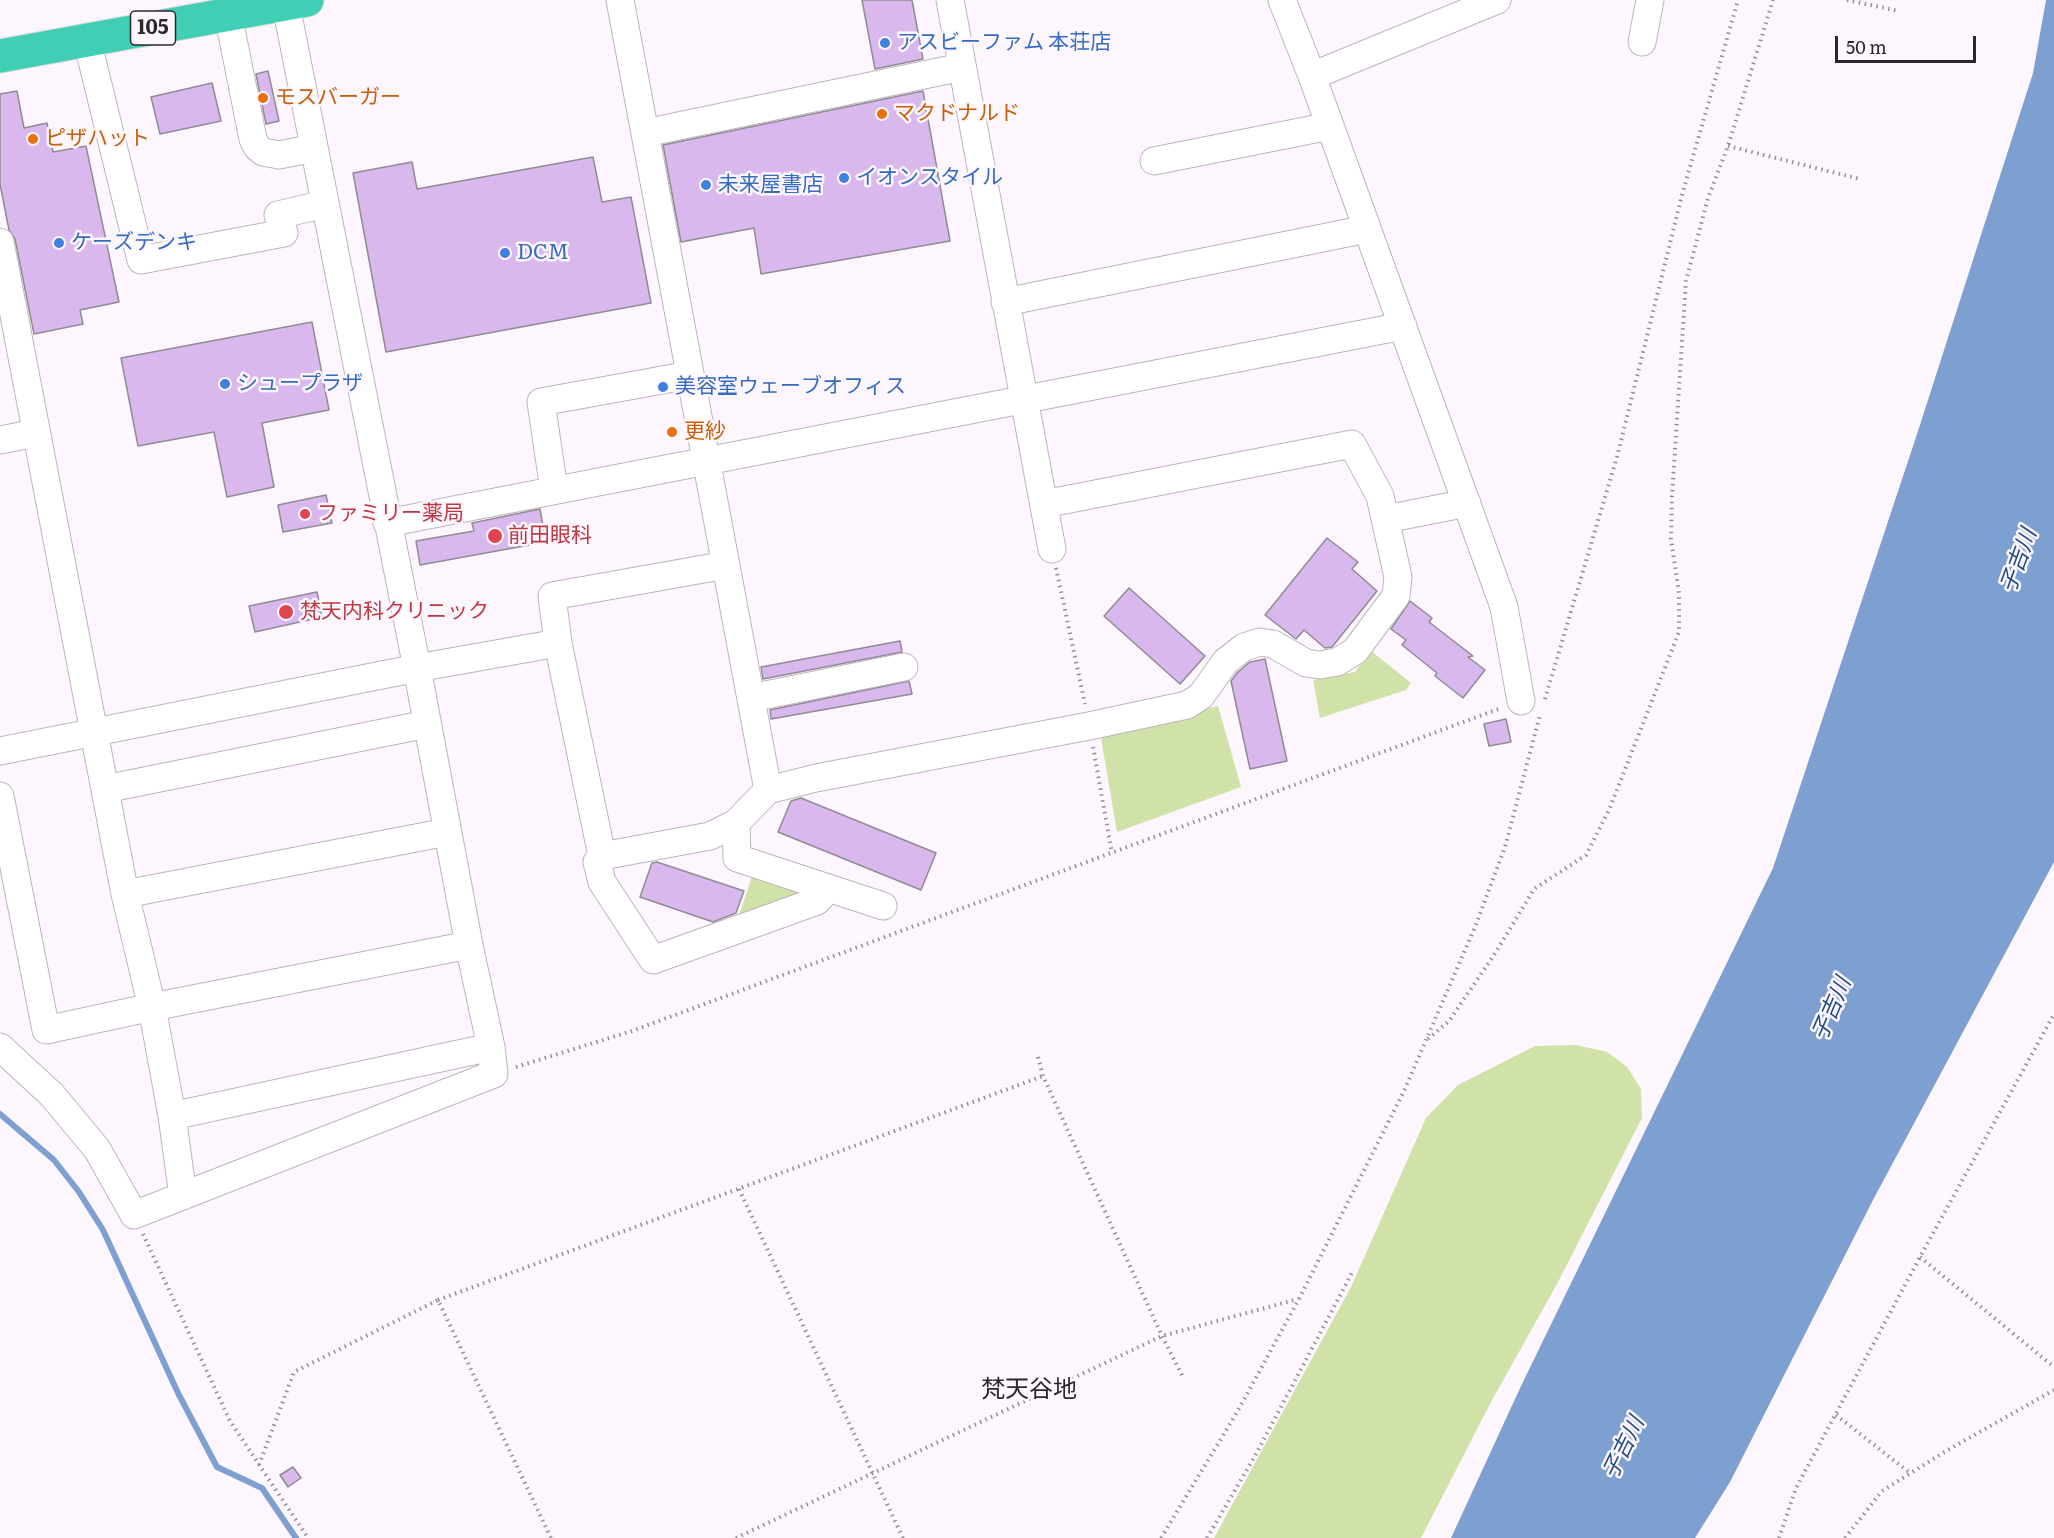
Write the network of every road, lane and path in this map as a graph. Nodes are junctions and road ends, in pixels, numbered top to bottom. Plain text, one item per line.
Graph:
1 (620, 0) edge
2 (950, 0) edge
3 (1282, 0) edge
4 (1497, 0) edge
5 (1650, 0) edge
6 (1738, 0) edge
7 (1773, 0) edge
8 (1847, 0) edge
9 (293, 1) edge
10 (1899, 11) dead end
11 (228, 15) junction
12 (87, 40) junction
13 (1642, 42) dead end
14 (0, 56) edge
15 (962, 67) junction
16 (1312, 76) junction
17 (1330, 126) junction
18 (645, 133) junction
19 (1728, 146) junction
20 (314, 148) junction
21 (1154, 161) dead end
22 (1860, 179) dead end
23 (325, 204) junction
24 (1367, 229) junction
25 (0, 242) edge
26 (3, 277) edge
27 (1005, 302) junction
28 (1403, 326) junction
29 (690, 375) junction
30 (1023, 400) junction
31 (36, 433) junction
32 (0, 440) edge
33 (708, 462) junction
34 (554, 490) junction
35 (1467, 503) junction
36 (1044, 504) junction
37 (1386, 519) junction
38 (387, 522) junction
39 (1052, 549) joint
40 (726, 565) junction
41 (558, 643) junction
42 (904, 667) dead end
43 (417, 669) junction
44 (751, 698) junction
45 (1535, 705) junction
46 (427, 724) junction
47 (1089, 726) junction
48 (95, 732) junction
49 (0, 751) edge
50 (105, 789) junction
51 (768, 790) junction
52 (0, 796) edge
53 (736, 824) junction
54 (447, 832) junction
55 (1112, 853) junction
56 (602, 856) junction
57 (828, 889) junction
58 (125, 894) junction
59 (883, 906) dead end
60 (469, 945) junction
61 (152, 1007) junction
62 (2054, 1014) edge
63 (1427, 1040) junction
64 (0, 1047) edge
65 (491, 1047) junction
66 (1038, 1057) dead end
67 (494, 1074) junction
68 (1043, 1076) junction
69 (172, 1116) junction
70 (740, 1189) junction
71 (183, 1196) junction
72 (134, 1215) junction
73 (1920, 1257) junction
74 (1353, 1271) dead end
75 (1299, 1299) junction
76 (438, 1300) junction
77 (1162, 1336) junction
78 (2054, 1367) edge
79 (1183, 1377) dead end
80 (2054, 1390) edge
81 (1836, 1415) junction
82 (259, 1465) junction
83 (1910, 1473) junction
84 (873, 1474) junction
85 (308, 1538) edge
86 (551, 1538) edge
87 (736, 1538) edge
88 (903, 1538) edge
89 (1161, 1538) edge
90 (1207, 1538) edge
91 (1779, 1538) edge
92 (1845, 1538) edge

1 - 18 street
2 - 15 street
3 - 16 street
4 - 16 street
5 - 13 street
6 - 45 path
7 - 19 path
8 - 10 path
9 - 11 highway, 105
9 - 20 street
11 - 12 highway, 105
11 - 20 street
12 - 14 highway, 105
12 - 23 street
15 - 18 street
15 - 27 street
16 - 17 street
17 - 21 street
17 - 24 street
18 - 29 street
19 - 22 path
19 - 63 path
20 - 23 street
23 - 38 street
24 - 27 street
24 - 28 street
25 - 26 street
26 - 31 street
27 - 30 street
28 - 30 street
28 - 35 street
29 - 33 street
29 - 34 street
30 - 33 street
30 - 36 street
31 - 32 street
31 - 48 street
33 - 34 street
33 - 40 street
34 - 38 street
35 - 37 street
35 - 45 street
36 - 37 street
36 - 39 street
37 - 47 street
38 - 43 street
39 - 47 path
40 - 41 street
40 - 44 street
41 - 43 street
41 - 56 street
42 - 44 street
43 - 46 street
43 - 48 street
44 - 51 street
45 - 55 path
45 - 63 path
46 - 50 street
46 - 54 street
47 - 51 street
47 - 55 path
48 - 49 street
48 - 50 street
50 - 58 street
51 - 53 street
52 - 61 street
53 - 56 street
53 - 57 street
54 - 58 street
54 - 60 street
55 - 67 path
56 - 57 street
57 - 59 street
58 - 61 street
60 - 61 street
60 - 65 street
61 - 69 street
62 - 73 path
63 - 75 path
64 - 72 street
65 - 67 street
65 - 69 street
66 - 68 path
67 - 71 street
68 - 70 path
68 - 77 path
69 - 71 street
70 - 76 path
70 - 84 path
71 - 72 street
72 - 82 path
73 - 78 path
73 - 81 path
74 - 90 path
75 - 77 path
75 - 89 path
76 - 82 path
76 - 86 path
77 - 79 path
77 - 84 path
80 - 83 path
81 - 83 path
81 - 91 path
82 - 85 path
83 - 92 path
84 - 87 path
84 - 88 path

